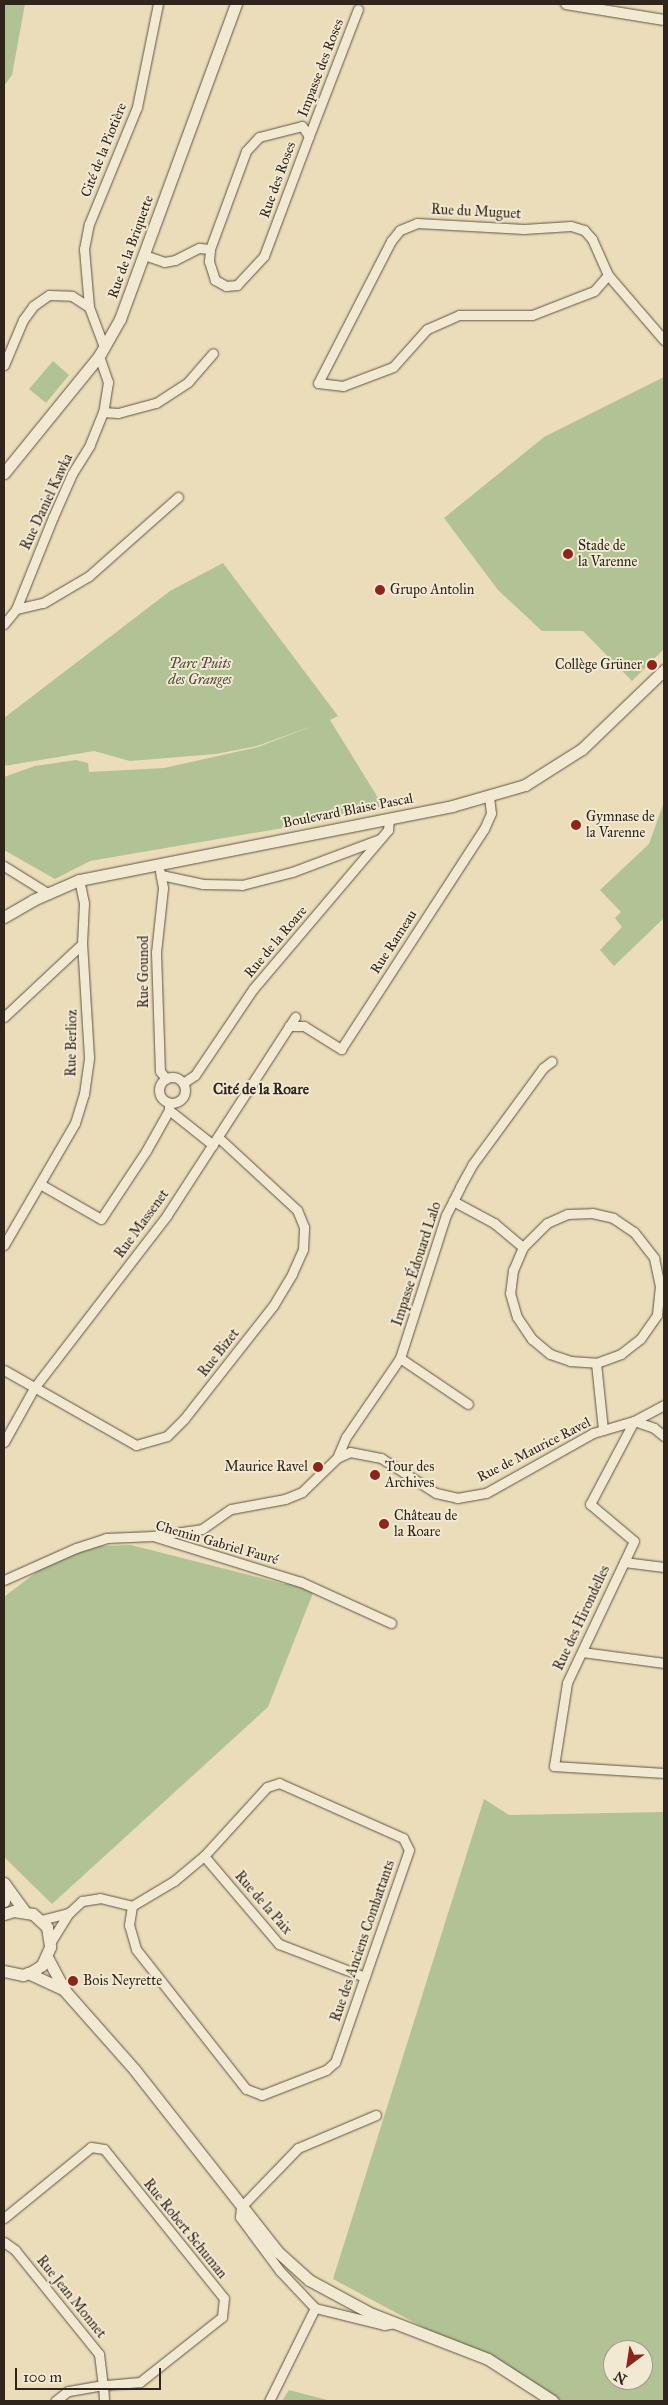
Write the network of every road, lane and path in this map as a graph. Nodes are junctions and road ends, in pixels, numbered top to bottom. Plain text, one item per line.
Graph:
1 (158, 4) edge
2 (236, 4) edge
3 (566, 4) edge
4 (358, 9) dead end
5 (664, 20) edge
6 (309, 136) junction
7 (210, 249) junction
8 (144, 255) junction
9 (608, 275) junction
10 (89, 308) junction
11 (664, 340) edge
12 (102, 352) junction
13 (213, 353) dead end
14 (4, 365) edge
15 (103, 412) junction
16 (4, 473) edge
17 (178, 497) dead end
18 (16, 607) junction
19 (4, 624) edge
20 (664, 670) edge
21 (489, 797) junction
22 (389, 819) junction
23 (380, 838) junction
24 (4, 866) edge
25 (160, 870) junction
26 (79, 880) junction
27 (49, 894) junction
28 (4, 917) edge
29 (82, 944) junction
30 (4, 1017) edge
31 (296, 1017) dead end
32 (289, 1026) junction
33 (552, 1061) dead end
34 (166, 1079) junction
35 (183, 1084) junction
36 (169, 1106) junction
37 (216, 1141) junction
38 (40, 1184) junction
39 (453, 1201) junction
40 (4, 1245) edge
41 (523, 1247) junction
42 (400, 1358) junction
43 (596, 1363) junction
44 (4, 1370) edge
45 (34, 1388) junction
46 (468, 1404) dead end
47 (664, 1405) edge
48 (634, 1421) junction
49 (603, 1430) junction
50 (664, 1436) edge
51 (4, 1442) edge
52 (337, 1458) junction
53 (153, 1536) junction
54 (624, 1562) junction
55 (664, 1567) edge
56 (4, 1580) edge
57 (391, 1623) dead end
58 (582, 1652) junction
59 (664, 1663) edge
60 (664, 1773) edge
61 (204, 1856) junction
62 (4, 1883) edge
63 (4, 1892) edge
64 (4, 1902) edge
65 (132, 1906) junction
66 (24, 1911) junction
67 (69, 1913) junction
68 (4, 1914) edge
69 (41, 1920) junction
70 (50, 1943) junction
71 (48, 1957) junction
72 (28, 1973) junction
73 (6, 1975) edge
74 (365, 1977) junction
75 (65, 1990) junction
76 (376, 2115) dead end
77 (241, 2207) junction
78 (4, 2218) edge
79 (4, 2242) edge
80 (315, 2308) junction
81 (396, 2323) junction
82 (103, 2385) junction
83 (55, 2401) edge
84 (104, 2401) edge
85 (270, 2401) edge
86 (553, 2401) edge

1 - 10 street, Cité de la Piotière
2 - 8 main road, Rue de la Briquette
3 - 5 street
4 - 6 street, Impasse des Roses
6 - 7 street, Rue des Roses
6 - 7 street, Rue des Roses
7 - 8 street
8 - 12 main road, Rue de la Briquette
9 - 9 street, Rue du Muguet
9 - 11 street, Rue du Muguet
10 - 12 street, Cité de la Piotière
10 - 14 street
12 - 15 street, Rue Daniel Kawka
12 - 16 main road, Rue de la Briquette
13 - 15 street
15 - 18 street, Rue Daniel Kawka
17 - 18 street
18 - 19 street, Rue Daniel Kawka
20 - 21 main road, Boulevard Blaise Pascal
21 - 22 main road, Boulevard Blaise Pascal
21 - 32 street, Rue Rameau
22 - 23 street, Rue de la Roare
22 - 25 main road, Boulevard Blaise Pascal
23 - 25 street, Boulevard Blaise Pascal
23 - 35 street, Rue de la Roare
24 - 27 street
25 - 26 main road, Boulevard Blaise Pascal
25 - 34 street, Rue Gounod
26 - 27 main road, Boulevard Blaise Pascal
26 - 29 street, Rue Berlioz
27 - 28 main road, Boulevard Blaise Pascal
29 - 30 street
29 - 38 street, Rue Berlioz
31 - 32 street, Rue Massenet
32 - 37 street, Rue Massenet
33 - 39 street, Impasse Édouard Lalo
34 - 35 street
34 - 36 street
35 - 36 street, Rue de la Roare
36 - 37 street, Rue Bizet
36 - 38 street, Rue de la Roare
37 - 45 street, Rue Massenet
37 - 45 street, Rue Bizet
38 - 40 street, Rue Berlioz
39 - 41 street
39 - 42 street, Impasse Édouard Lalo
41 - 43 street
41 - 43 street
42 - 46 street
42 - 52 street, Impasse Édouard Lalo
43 - 49 street
44 - 45 street, Rue Bizet
45 - 51 street, Rue Massenet
47 - 48 street, Rue de Maurice Ravel
48 - 49 street, Rue de Maurice Ravel
48 - 50 street
48 - 54 street, Rue des Hirondelles
49 - 52 street, Rue de Maurice Ravel
52 - 53 street
53 - 56 street, Chemin Gabriel Fauré
53 - 57 street, Chemin Gabriel Fauré
54 - 55 street
54 - 58 street, Rue des Hirondelles
58 - 59 street
58 - 60 street, Rue des Hirondelles
61 - 65 street, Rue des Anciens Combattants
61 - 74 street, Rue de la Paix
61 - 74 street, Rue des Anciens Combattants
62 - 66 main road
63 - 64 main road
65 - 67 street
65 - 74 street, Rue des Anciens Combattants
66 - 68 main road
66 - 69 main road
67 - 69 street
67 - 70 street
69 - 70 main road
70 - 71 main road
71 - 72 main road
71 - 75 main road
72 - 73 main road
72 - 75 main road
75 - 77 main road
76 - 77 street
77 - 80 street
77 - 81 main road
78 - 82 street, Rue Robert Schuman
79 - 82 street, Rue Jean Monnet
80 - 81 street
80 - 85 street
81 - 86 main road
82 - 83 street
82 - 84 street, Rue Jean Monnet

